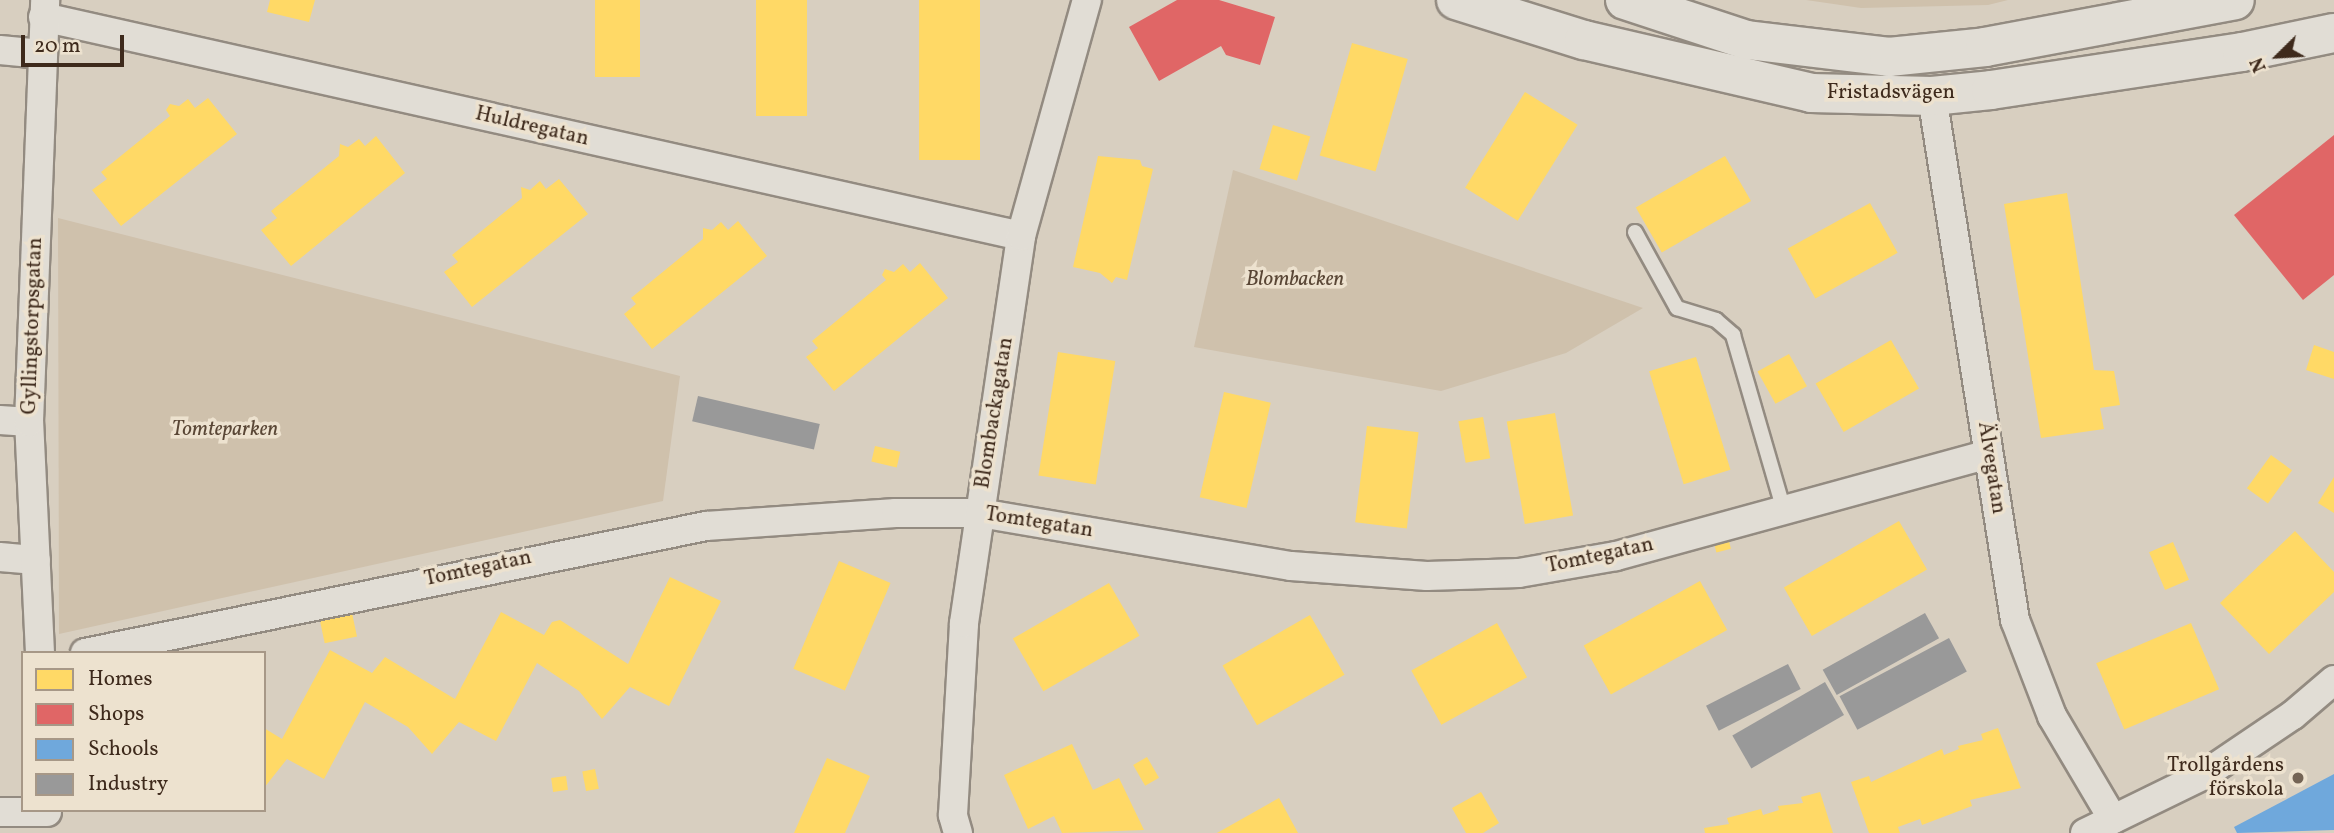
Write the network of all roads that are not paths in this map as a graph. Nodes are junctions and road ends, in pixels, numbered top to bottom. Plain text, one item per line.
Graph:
1 (1087, 0) edge
2 (1456, 0) edge
3 (1625, 0) edge
4 (2235, 0) edge
5 (44, 9) edge
6 (2334, 33) edge
7 (0, 50) edge
8 (42, 54) junction
9 (1932, 96) junction
10 (1635, 232) dead end
11 (1021, 236) junction
12 (0, 420) edge
13 (29, 422) junction
14 (1988, 454) junction
15 (1784, 510) junction
16 (980, 513) junction
17 (0, 557) edge
18 (36, 560) junction
19 (40, 651) edge
20 (95, 651) edge
21 (2334, 680) edge
22 (0, 812) edge
23 (48, 818) edge
24 (2113, 819) junction
25 (958, 833) edge
26 (2085, 833) edge

1 - 11 street, Blombackagatan
2 - 9 street, Fristadsvägen
3 - 4 street, Fristadsvägen
5 - 8 street, Gyllingstorpsgatan
5 - 11 street, Huldregatan
6 - 9 street, Fristadsvägen
7 - 8 street
8 - 13 street, Gyllingstorpsgatan
9 - 14 street, Älvegatan
10 - 15 lane
11 - 16 street, Blombackagatan
12 - 13 street
13 - 18 street, Gyllingstorpsgatan
14 - 15 street, Tomtegatan
14 - 24 street, Älvegatan
15 - 16 street, Tomtegatan
16 - 20 street, Tomtegatan
16 - 25 street, Blombackagatan
17 - 18 street
18 - 19 street, Gyllingstorpsgatan
21 - 24 street
22 - 23 street
24 - 26 street

